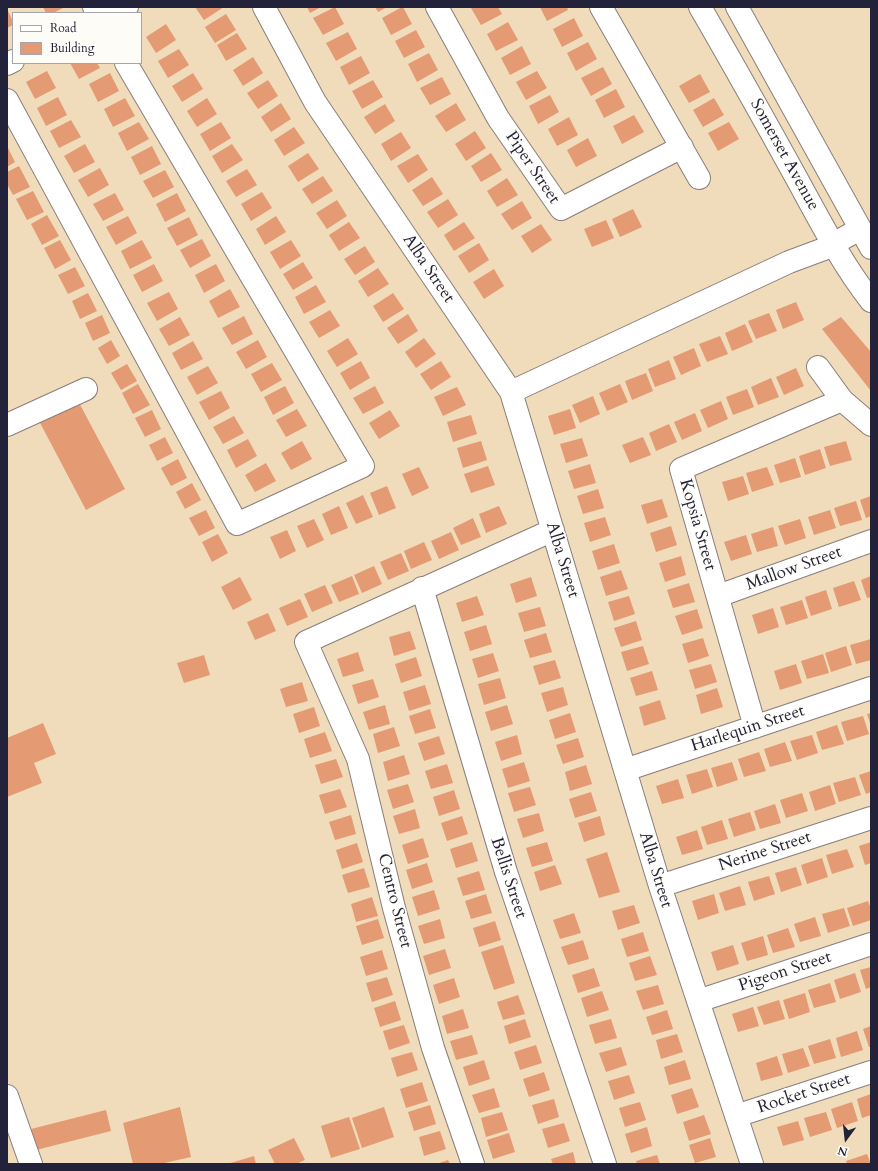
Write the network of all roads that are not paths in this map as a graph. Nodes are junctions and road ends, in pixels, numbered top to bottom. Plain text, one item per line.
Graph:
1 (127, 7) edge
2 (264, 7) edge
3 (437, 7) edge
4 (601, 7) edge
5 (700, 7) edge
6 (737, 7) edge
7 (116, 12) edge
8 (127, 64) edge
9 (7, 100) edge
10 (682, 147) junction
11 (700, 178) dead end
12 (860, 229) junction
13 (832, 243) junction
14 (871, 248) edge
15 (871, 301) edge
16 (818, 367) dead end
17 (86, 389) dead end
18 (511, 392) junction
19 (842, 400) junction
20 (7, 425) edge
21 (871, 425) edge
22 (552, 530) junction
23 (871, 541) edge
24 (422, 588) junction
25 (718, 596) junction
26 (871, 688) edge
27 (755, 727) junction
28 (625, 770) junction
29 (871, 818) edge
30 (660, 886) junction
31 (871, 944) edge
32 (698, 1001) junction
33 (871, 1072) edge
34 (7, 1096) edge
35 (736, 1116) junction
36 (31, 1164) edge
37 (473, 1164) edge
38 (605, 1164) edge
39 (752, 1164) edge

1 - 7 street
2 - 18 street, Alba Street
3 - 10 street, Piper Street
4 - 10 street
5 - 13 street, Somerset Avenue
6 - 12 street, Somerset Avenue
8 - 9 street
10 - 11 street
12 - 13 street
12 - 14 street, Somerset Avenue
13 - 15 street, Somerset Avenue
13 - 18 street
16 - 19 street
17 - 20 street
18 - 22 street, Alba Street
19 - 21 street
19 - 25 street, Kopsia Street
22 - 24 street
22 - 28 street, Alba Street
23 - 25 street, Mallow Street
24 - 37 street, Centro Street
24 - 38 street, Bellis Street
25 - 27 street, Kopsia Street
26 - 27 street, Harlequin Street
27 - 28 street, Harlequin Street
28 - 30 street, Alba Street
29 - 30 street, Nerine Street
30 - 32 street, Alba Street
31 - 32 street, Pigeon Street
32 - 35 street, Alba Street
33 - 35 street, Rocket Street
34 - 36 street
35 - 39 street, Alba Street

